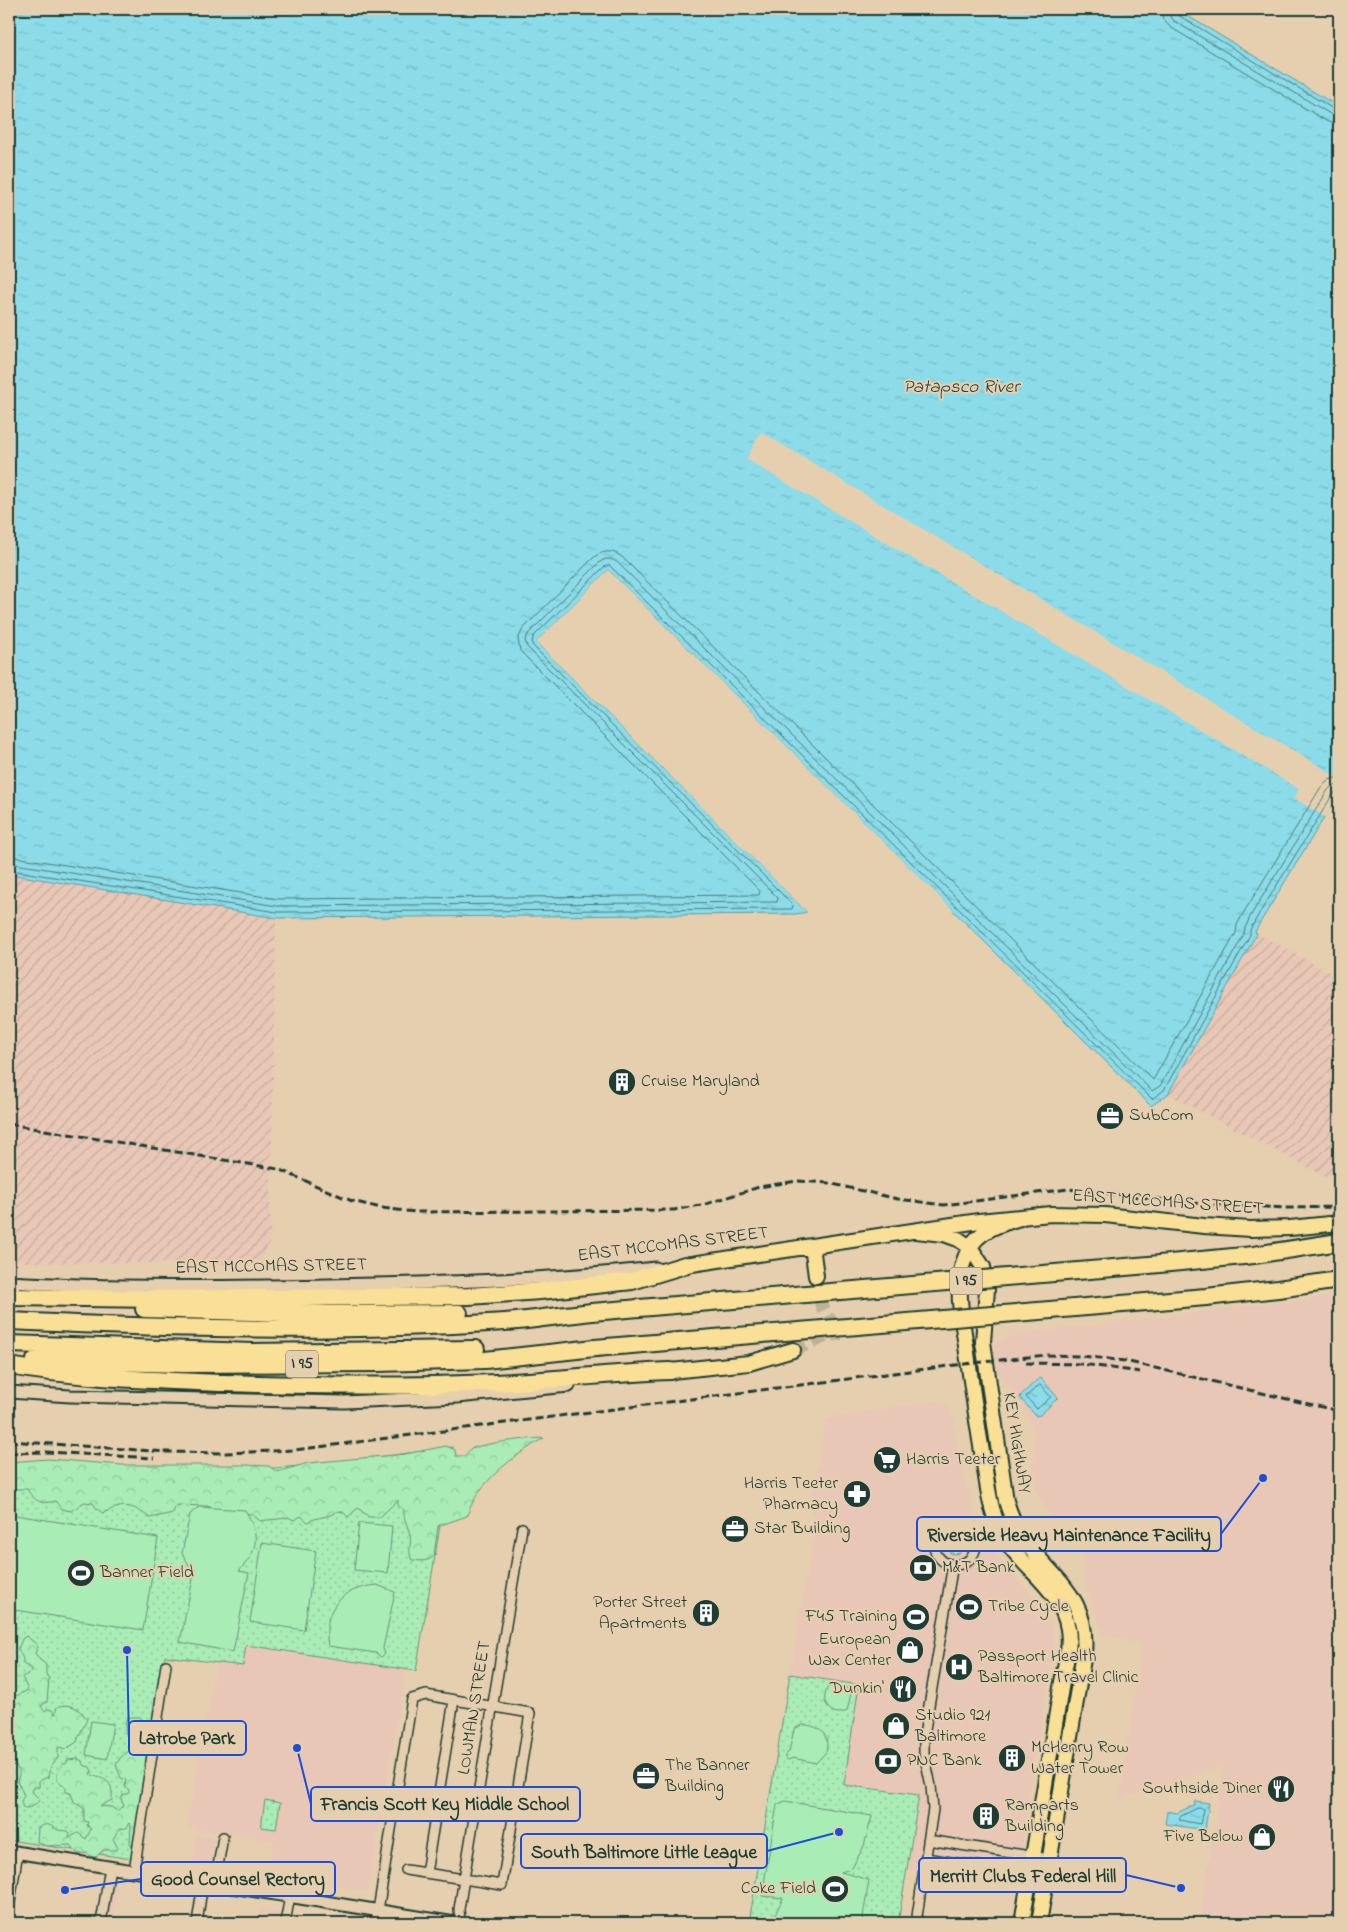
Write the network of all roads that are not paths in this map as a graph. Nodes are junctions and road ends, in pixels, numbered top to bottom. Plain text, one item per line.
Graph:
1 (1023, 1218) junction
2 (1339, 1223) edge
3 (916, 1231) junction
4 (1339, 1242) edge
5 (812, 1246) junction
6 (970, 1247) junction
7 (685, 1265) junction
8 (816, 1276) tunnel mouth
9 (1339, 1280) edge
10 (9, 1282) edge
11 (9, 1297) edge
12 (9, 1302) edge
13 (592, 1312) junction
14 (9, 1321) edge
15 (9, 1344) edge
16 (595, 1348) junction
17 (793, 1350) tunnel mouth
18 (9, 1358) edge
19 (9, 1366) edge
20 (671, 1371) junction
21 (9, 1392) edge
22 (522, 1528) dead end
23 (953, 1564) junction
24 (166, 1665) dead end
25 (454, 1700) junction
26 (491, 1706) junction
27 (223, 1837) dead end
28 (928, 1840) junction
29 (13, 1851) edge
30 (1033, 1857) junction
31 (925, 1858) junction
32 (1050, 1859) junction
33 (110, 1867) junction
34 (406, 1870) dead end
35 (134, 1871) junction
36 (426, 1873) junction
37 (1030, 1874) junction
38 (1047, 1877) junction
39 (464, 1878) junction
40 (208, 1883) junction
41 (290, 1896) junction
42 (9, 1908) edge
43 (378, 1911) junction
44 (101, 1923) edge
45 (197, 1923) edge
46 (285, 1923) edge
47 (376, 1923) edge
48 (455, 1923) edge
49 (460, 1923) edge
50 (916, 1923) edge
51 (1022, 1923) edge
52 (1039, 1923) edge

1 - 2 main road, EAST MCCOMAS STREET
1 - 3 main road, EAST MCCOMAS STREET
1 - 6 main road, KEY HIGHWAY
3 - 5 main road, EAST MCCOMAS STREET
3 - 6 main road
4 - 13 highway, I 95, bridge
5 - 7 main road, EAST MCCOMAS STREET
5 - 8 main road
6 - 30 main road, KEY HIGHWAY
6 - 32 main road, KEY HIGHWAY
7 - 10 street, EAST MCCOMAS STREET
7 - 11 highway
9 - 16 highway, I 95, bridge
12 - 13 highway, I 95
13 - 14 highway, I 95
15 - 16 highway, I 95
16 - 18 highway, I 95
17 - 20 main road
19 - 20 highway
20 - 21 street
22 - 26 street, LOWMAN STREET
23 - 23 street
23 - 28 street
24 - 35 street
25 - 26 street
25 - 36 street
25 - 43 street
26 - 39 street, LOWMAN STREET
26 - 39 street
27 - 40 street
28 - 30 street
28 - 31 street
29 - 33 street
29 - 42 street
30 - 32 street
30 - 37 main road, KEY HIGHWAY
31 - 37 street
31 - 50 street
32 - 38 main road, KEY HIGHWAY
33 - 35 street
33 - 44 street
34 - 36 street
35 - 40 street
36 - 39 street
37 - 38 street
37 - 51 main road, KEY HIGHWAY
38 - 52 main road, KEY HIGHWAY
39 - 49 street, LOWMAN STREET
40 - 41 street
40 - 45 street
41 - 43 street
41 - 46 street
43 - 47 street
43 - 48 street

